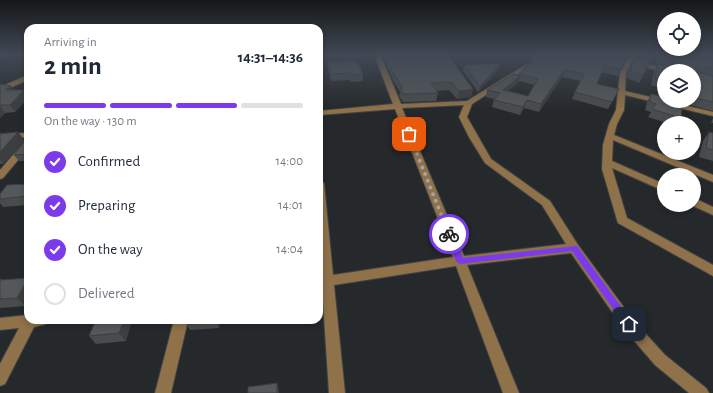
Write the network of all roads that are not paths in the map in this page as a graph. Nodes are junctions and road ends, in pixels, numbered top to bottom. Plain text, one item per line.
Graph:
1 (384, 72) edge
2 (517, 72) edge
3 (623, 72) edge
4 (24, 79) edge
5 (0, 90) edge
6 (622, 92) junction
7 (473, 98) junction
8 (398, 106) junction
9 (323, 113) edge
10 (713, 114) edge
11 (24, 135) edge
12 (610, 136) junction
13 (0, 137) edge
14 (24, 148) edge
15 (607, 162) junction
16 (0, 176) edge
17 (713, 179) edge
18 (657, 185) edge
19 (701, 205) edge
20 (713, 211) edge
21 (574, 248) junction
22 (460, 261) junction
23 (713, 271) edge
24 (323, 281) edge
25 (24, 321) edge
26 (0, 324) edge
27 (32, 324) edge
28 (180, 324) edge
29 (0, 379) edge
30 (163, 393) edge
31 (337, 393) edge
32 (511, 393) edge
33 (701, 393) edge

1 - 8 street
2 - 7 street
3 - 6 street
4 - 5 street
6 - 10 street
6 - 12 street
7 - 8 street
7 - 21 street
8 - 9 street
8 - 22 street
11 - 13 street
12 - 15 street
12 - 17 street
14 - 16 street
15 - 18 street
15 - 23 street
19 - 20 street
21 - 22 street
21 - 33 street
22 - 24 street
22 - 32 street
24 - 31 street
25 - 26 street
27 - 29 street
28 - 30 street

